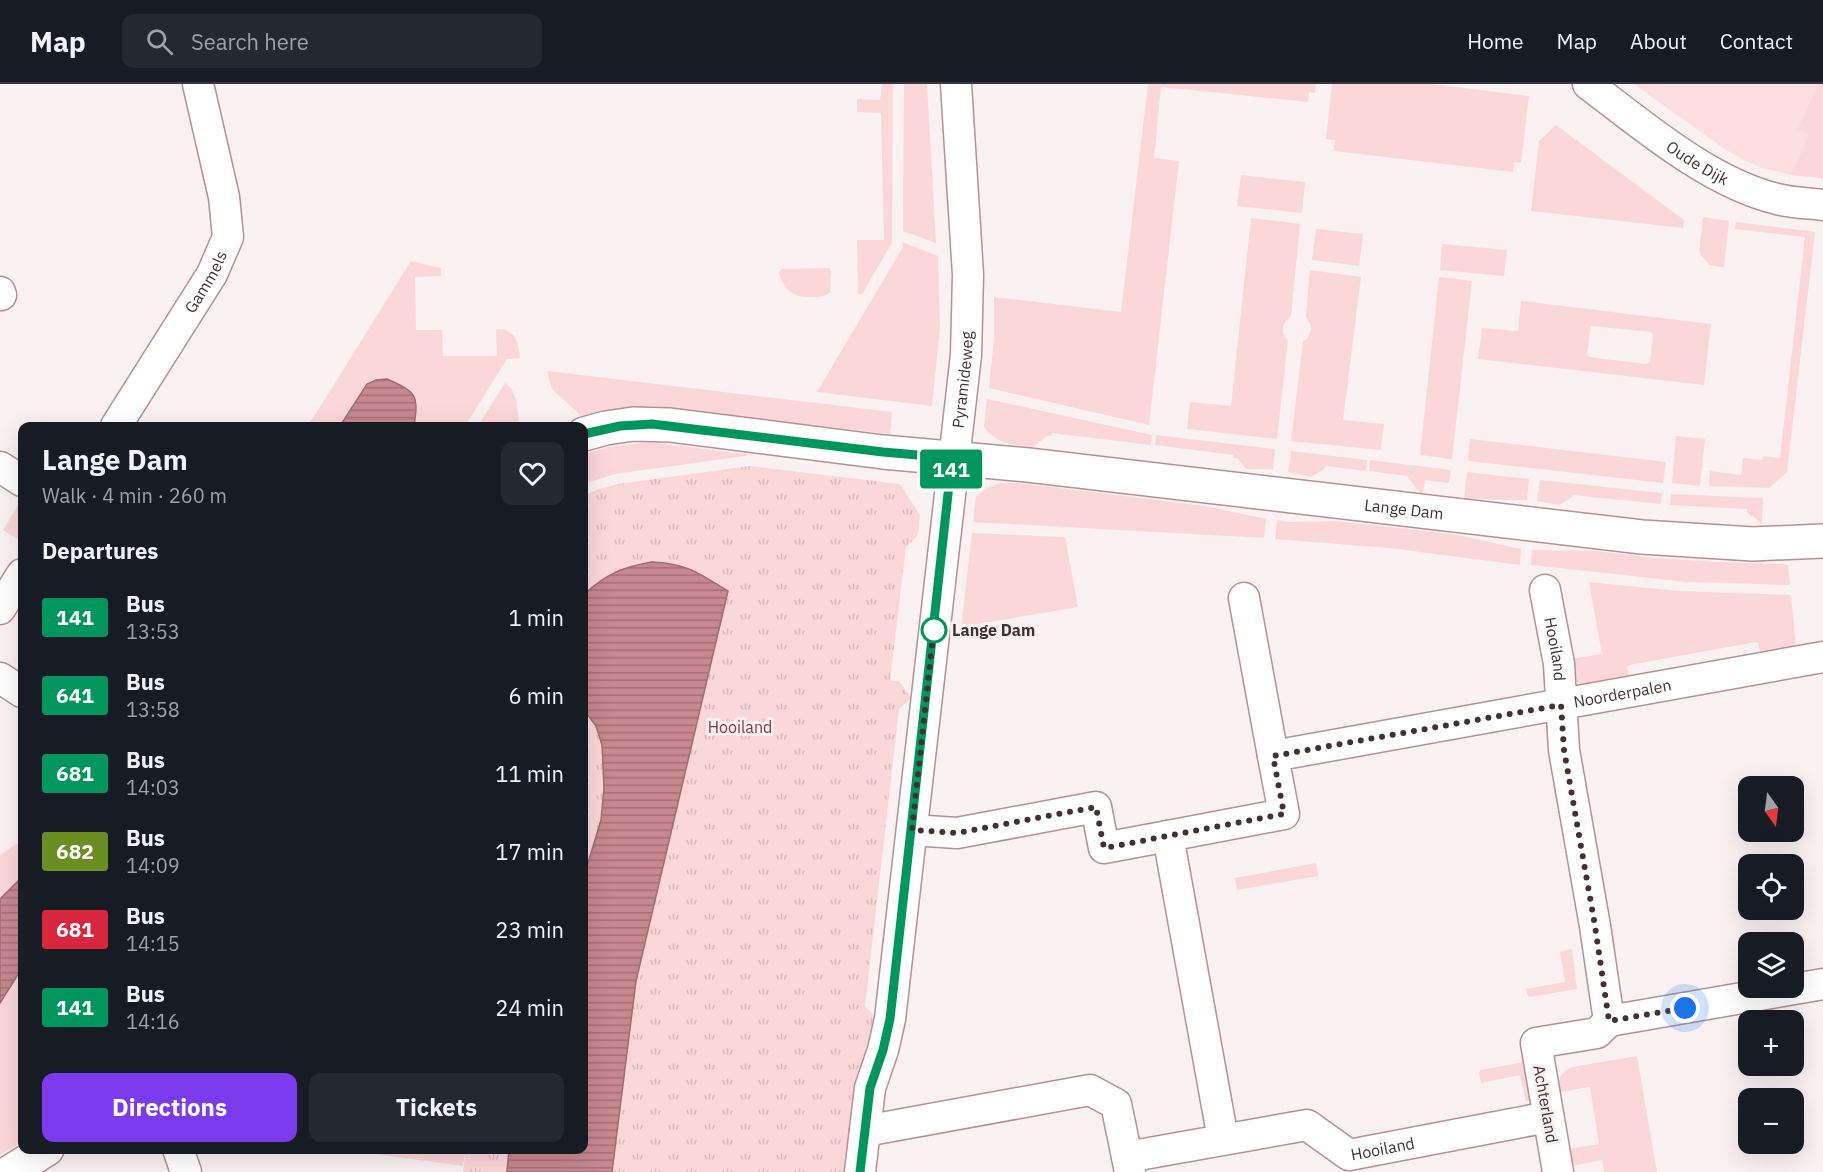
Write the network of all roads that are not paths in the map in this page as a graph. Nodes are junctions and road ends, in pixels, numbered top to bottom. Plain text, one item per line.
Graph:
1 (198, 84) edge
2 (956, 84) edge
3 (1588, 84) edge
4 (1823, 205) edge
5 (119, 422) edge
6 (588, 433) edge
7 (952, 458) junction
8 (0, 467) edge
9 (18, 478) edge
10 (1823, 541) edge
11 (18, 580) edge
12 (1545, 590) dead end
13 (1244, 598) dead end
14 (0, 609) edge
15 (1823, 657) edge
16 (0, 678) edge
17 (18, 689) edge
18 (1561, 705) junction
19 (1273, 756) junction
20 (912, 830) junction
21 (1168, 836) junction
22 (1823, 984) edge
23 (1609, 1021) junction
24 (1548, 1117) junction
25 (866, 1131) junction
26 (1223, 1139) junction
27 (39, 1154) edge
28 (180, 1154) edge
29 (1129, 1164) edge
30 (10, 1172) edge
31 (186, 1172) edge
32 (860, 1172) edge
33 (1558, 1172) edge

1 - 5 street, Gammels
2 - 7 street, Pyramideweg
3 - 4 street, Oude Dijk
6 - 7 street, Lange Dam
7 - 10 street, Lange Dam
7 - 20 street, Pyramideweg
8 - 9 street
11 - 14 street
12 - 18 street, Hooiland
13 - 19 street
15 - 18 street, Noorderpalen
16 - 17 street
18 - 19 street, Hooiland
18 - 23 street, Noorderpalen
19 - 21 street
20 - 21 street
20 - 25 street, Pyramideweg
21 - 26 street
22 - 23 street
23 - 24 street, Achterland
24 - 26 street, Hooiland
24 - 33 street, Achterland
25 - 29 street, Hooiland
25 - 32 street, Pyramideweg
26 - 29 street, Hooiland
27 - 30 street
28 - 31 street

